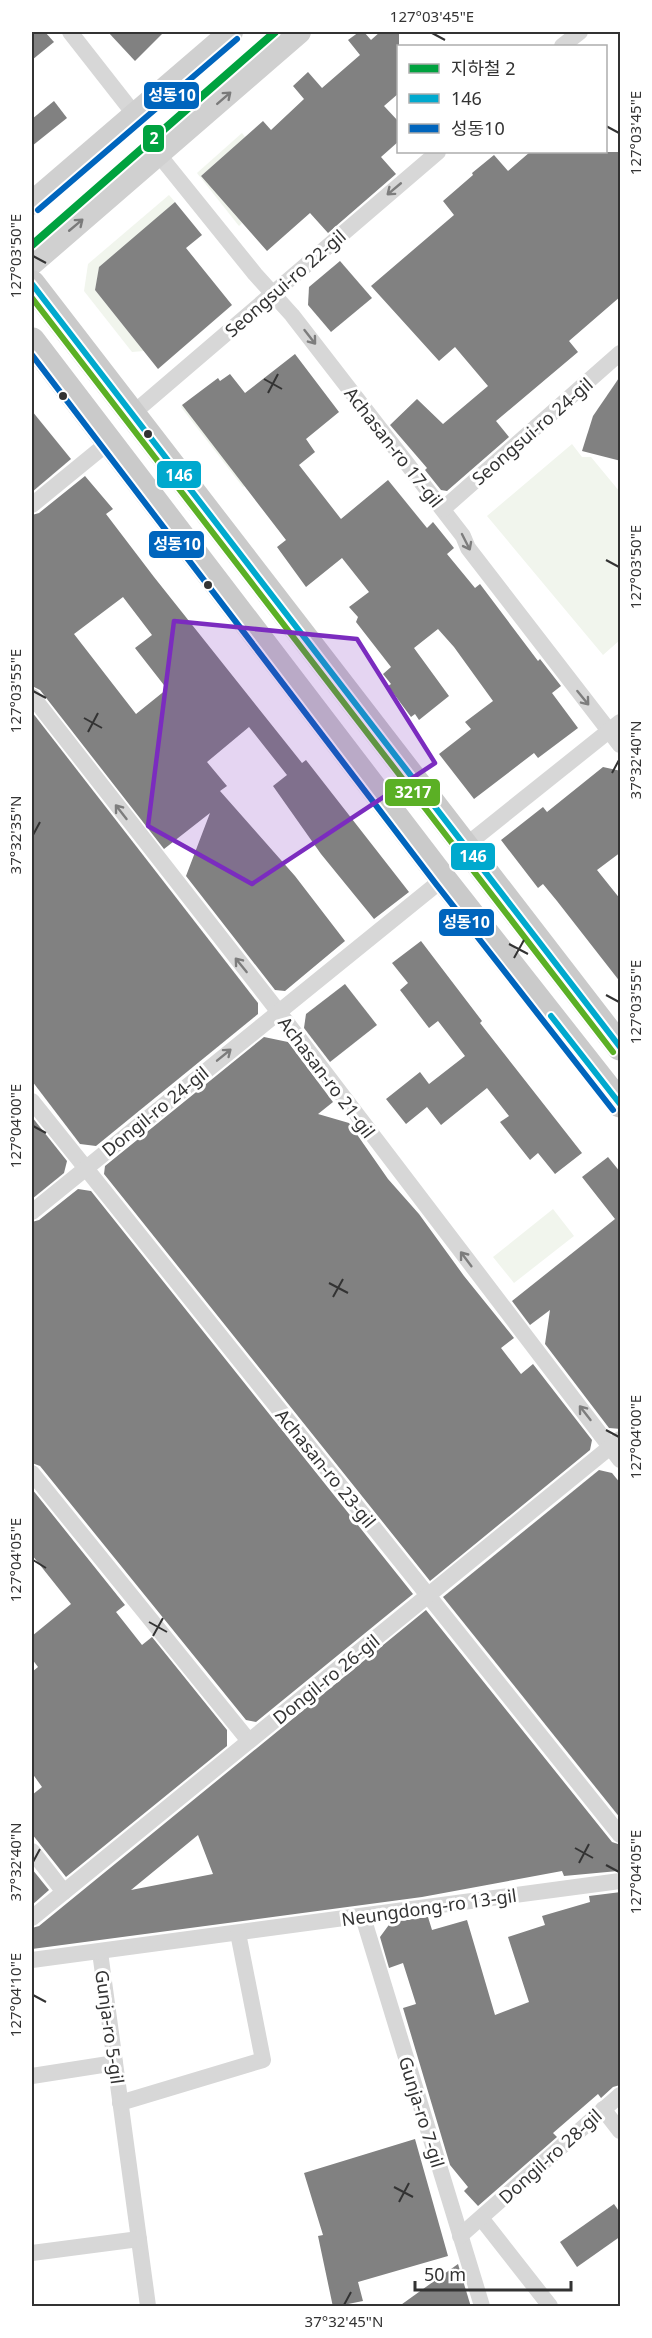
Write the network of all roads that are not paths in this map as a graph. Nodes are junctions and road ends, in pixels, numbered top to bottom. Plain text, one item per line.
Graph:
1 (70, 32) edge
2 (231, 32) edge
3 (299, 32) edge
4 (580, 32) edge
5 (563, 45) edge
6 (135, 115) junction
7 (437, 153) edge
8 (159, 155) junction
9 (32, 203) edge
10 (32, 263) edge
11 (32, 284) edge
12 (272, 292) junction
13 (32, 341) edge
14 (621, 353) edge
15 (72, 394) junction
16 (126, 408) junction
17 (109, 442) junction
18 (32, 505) edge
19 (443, 509) junction
20 (32, 696) edge
21 (617, 733) edge
22 (368, 781) junction
23 (436, 810) junction
24 (465, 846) junction
25 (443, 879) junction
26 (278, 1011) junction
27 (621, 1047) edge
28 (32, 1101) edge
29 (621, 1104) edge
30 (86, 1168) junction
31 (32, 1212) edge
32 (617, 1449) edge
33 (32, 1473) edge
34 (429, 1596) junction
35 (249, 1741) junction
36 (621, 1835) edge
37 (32, 1851) edge
38 (621, 1881) edge
39 (64, 1892) junction
40 (363, 1917) junction
41 (32, 1918) edge
42 (238, 1933) junction
43 (100, 1952) junction
44 (32, 1960) edge
45 (115, 2063) junction
46 (32, 2076) edge
47 (621, 2095) edge
48 (120, 2103) junction
49 (603, 2109) junction
50 (621, 2131) edge
51 (481, 2218) junction
52 (460, 2236) junction
53 (139, 2239) junction
54 (32, 2253) edge
55 (148, 2307) edge
56 (482, 2307) edge
57 (550, 2307) edge

1 - 6 street
2 - 6 main road
8 -> 3 main road
4 - 5 street
6 - 9 main road
7 -> 12 street, Seongsui-ro 22-gil
10 -> 8 main road
8 - 12 street, Achasan-ro 17-gil
11 - 16 main road
12 - 16 street, Seongsui-ro 22-gil
12 -> 19 street, Achasan-ro 17-gil
13 - 15 main road
14 - 19 street, Seongsui-ro 24-gil
15 - 16 main road
15 - 17 main road
16 - 23 main road
17 - 18 street
17 - 22 main road
19 -> 21 street, Achasan-ro 17-gil
26 -> 20 street, Achasan-ro 21-gil
21 - 24 street
22 - 23 main road
22 - 25 main road
23 - 24 main road
24 - 27 main road
25 - 26 street, Dongil-ro 24-gil
25 - 29 main road
30 -> 26 street, Dongil-ro 24-gil
32 -> 26 street, Achasan-ro 21-gil
28 - 30 street, Achasan-ro 23-gil
30 - 31 street, Dongil-ro 24-gil
30 - 34 street, Achasan-ro 23-gil
32 - 34 street, Dongil-ro 26-gil
33 - 35 street
34 - 35 street, Dongil-ro 26-gil
34 - 36 street, Achasan-ro 23-gil
35 - 39 street, Dongil-ro 26-gil
37 - 39 street
38 - 40 street, Neungdong-ro 13-gil
39 - 41 street, Dongil-ro 26-gil
40 - 42 street, Neungdong-ro 13-gil
40 - 52 street, Gunja-ro 7-gil
42 - 43 street, Neungdong-ro 13-gil
42 - 48 street, Gunja-ro 5-gil
43 - 44 street, Neungdong-ro 13-gil
43 - 45 street, Gunja-ro 5-gil
45 - 46 street
45 - 48 street, Gunja-ro 5-gil
47 - 49 street, Dongil-ro 28-gil
48 - 53 street, Gunja-ro 5-gil
49 - 50 street
49 - 51 street, Dongil-ro 28-gil
51 - 52 street, Dongil-ro 28-gil
51 - 57 street
52 - 56 street, Gunja-ro 7-gil
53 - 54 street
53 - 55 street, Gunja-ro 5-gil

